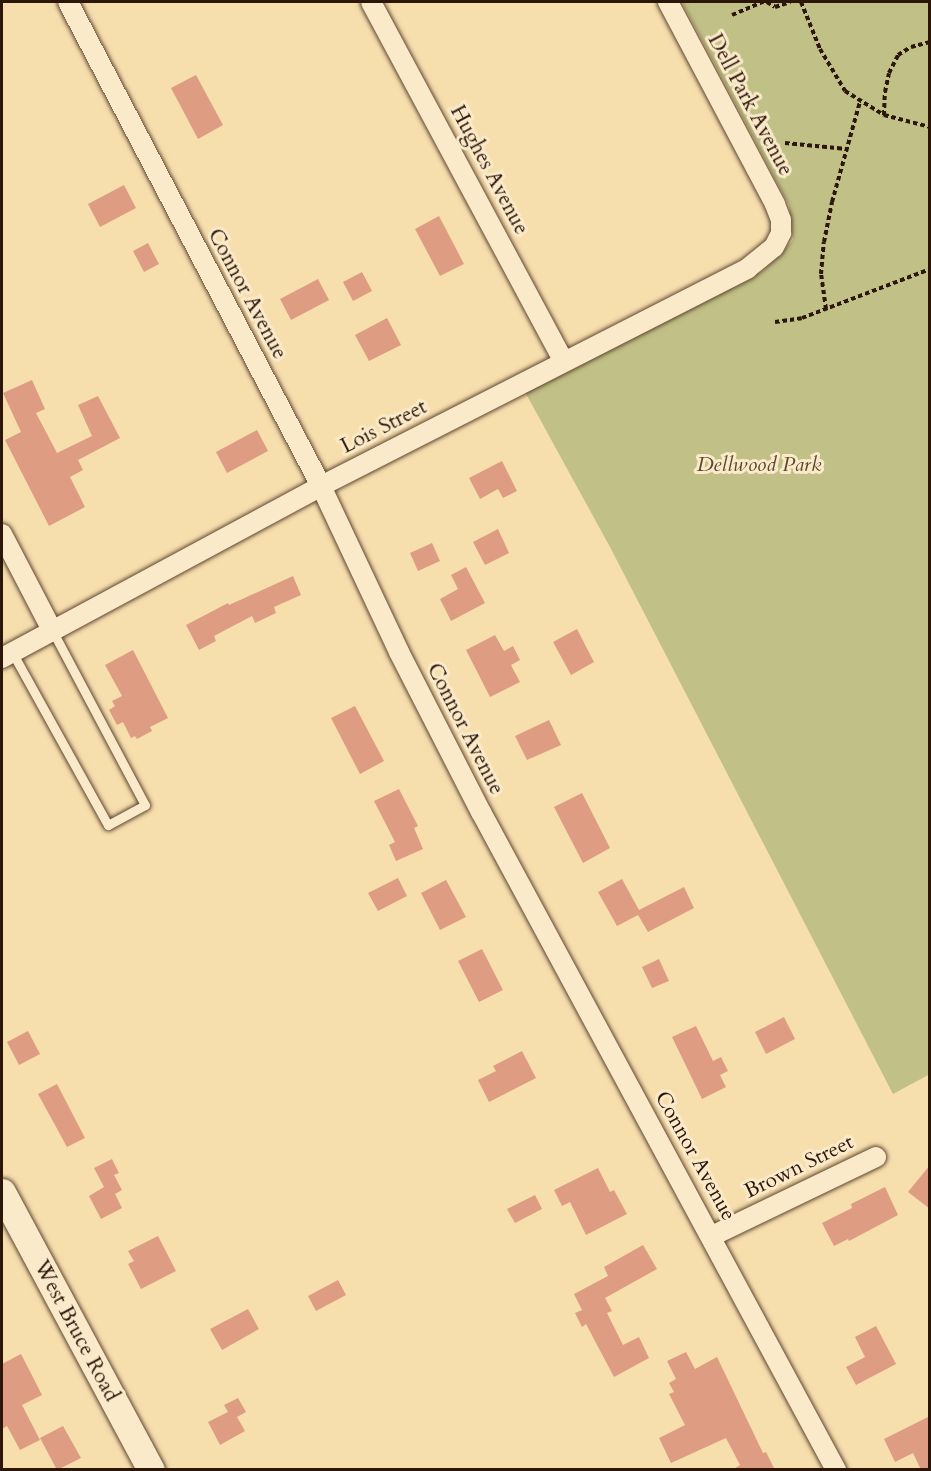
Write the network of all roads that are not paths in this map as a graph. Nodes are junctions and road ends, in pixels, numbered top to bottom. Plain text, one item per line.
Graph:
1 (68, 2) edge
2 (371, 2) edge
3 (668, 2) edge
4 (781, 233) joint
5 (564, 362) junction
6 (321, 486) junction
7 (2, 534) edge
8 (53, 632) junction
9 (7, 655) edge
10 (876, 1157) dead end
11 (2, 1192) edge
12 (712, 1236) junction
13 (152, 1470) edge
14 (836, 1470) edge

1 - 6 street, Connor Avenue
2 - 5 street, Hughes Avenue
3 - 4 street, Dell Park Avenue
4 - 5 street, Lois Street
5 - 6 street, Lois Street
6 - 8 street, Lois Street
6 - 12 street, Connor Avenue
7 - 8 street
8 - 9 street, Lois Street
8 - 9 lane
10 - 12 street, Brown Street
11 - 13 street, West Bruce Road
12 - 14 street, Connor Avenue

